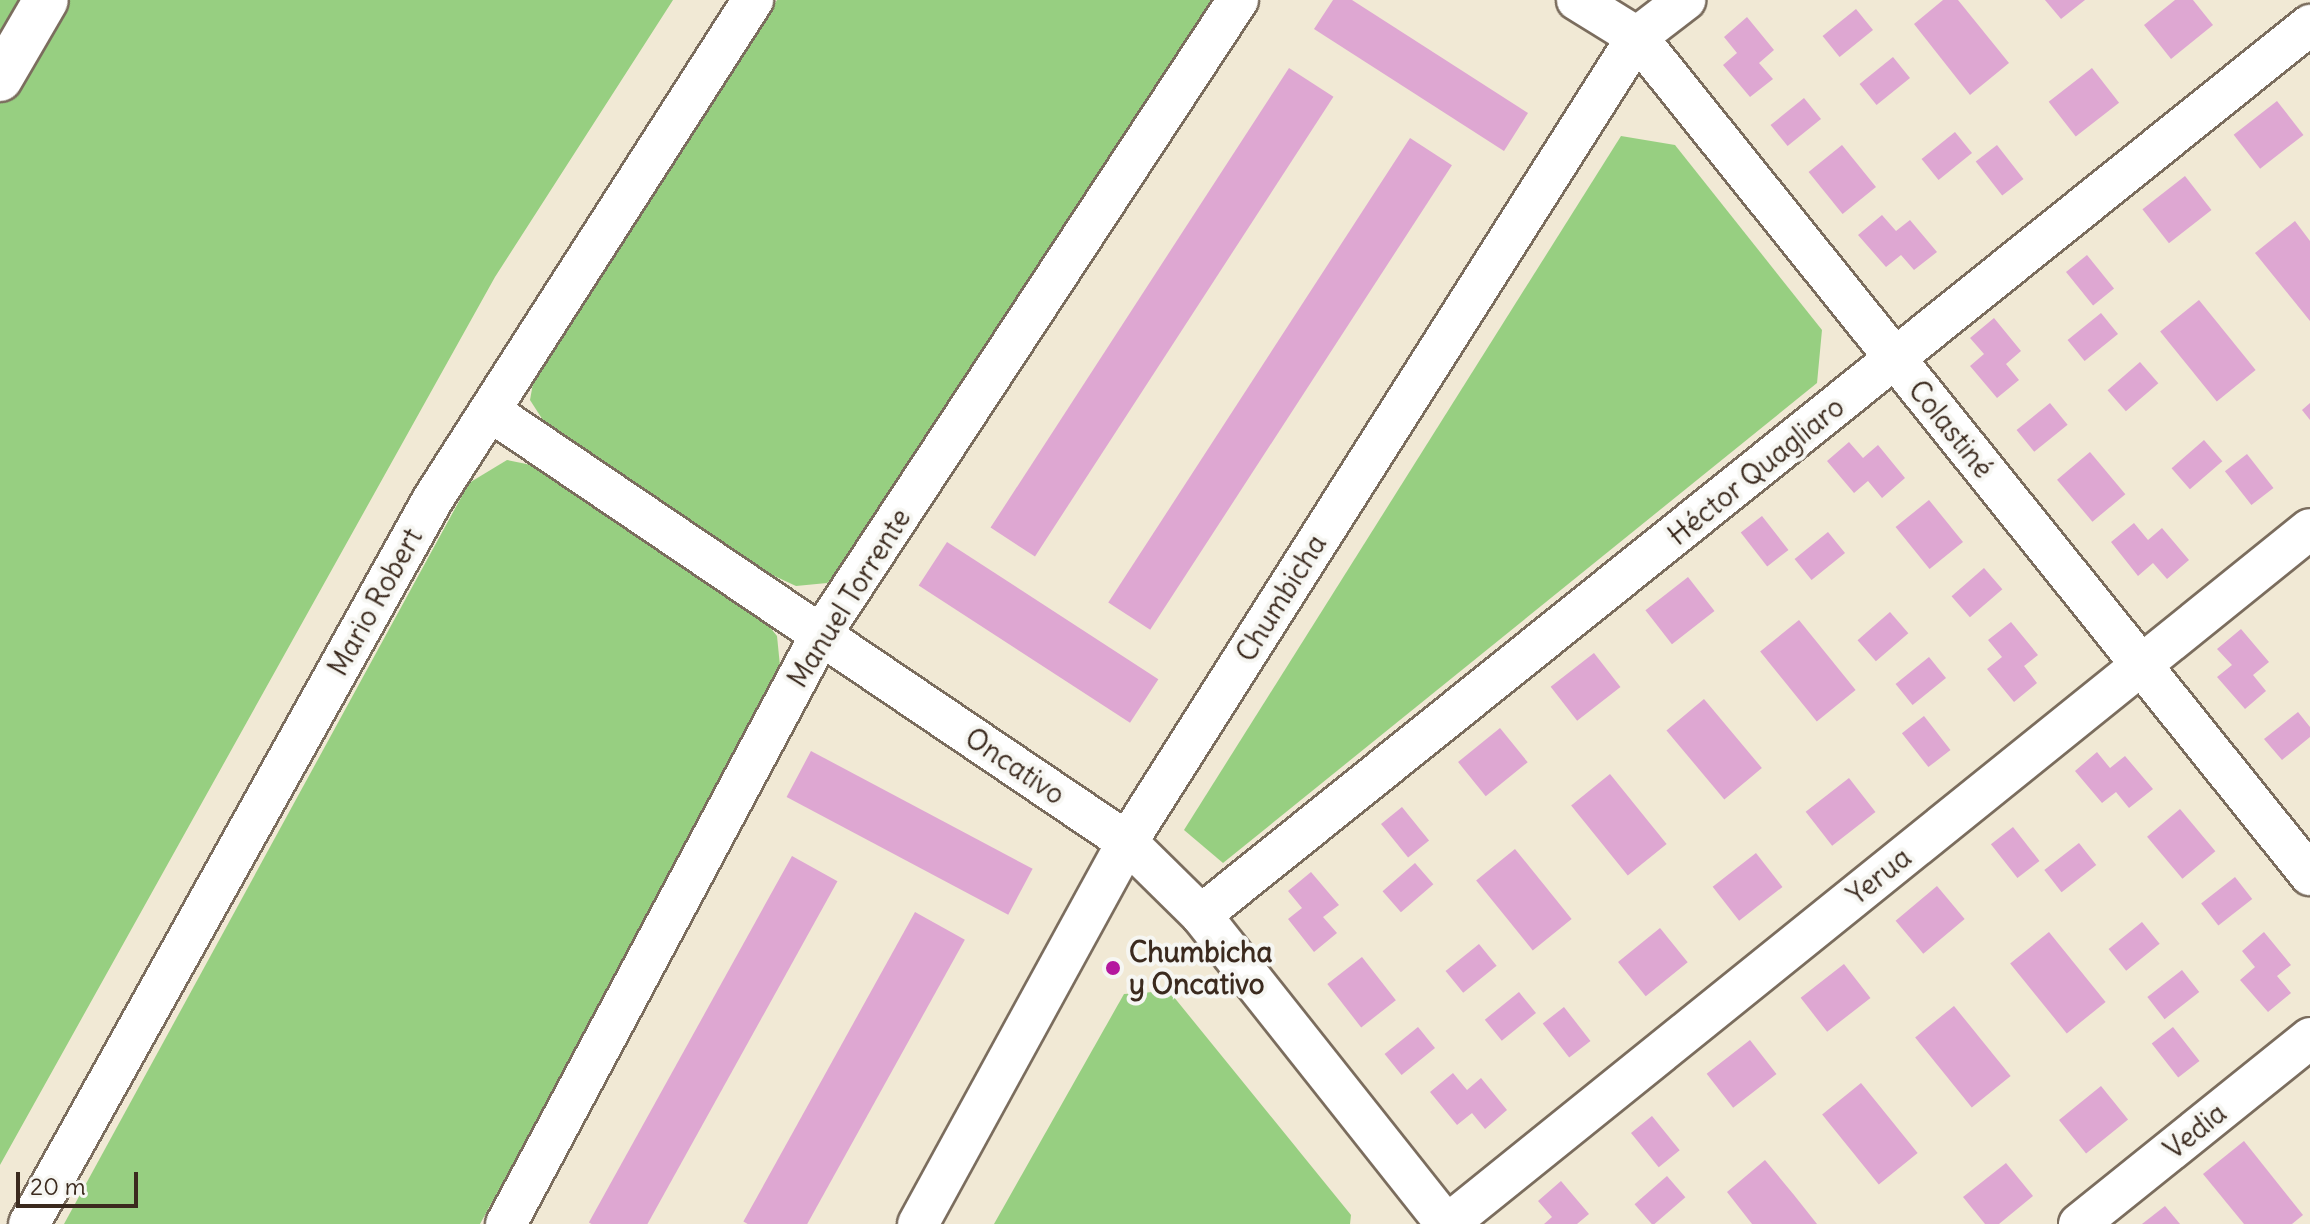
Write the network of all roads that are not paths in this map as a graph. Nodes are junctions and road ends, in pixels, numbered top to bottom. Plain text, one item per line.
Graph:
1 (46, 0) edge
2 (753, 0) edge
3 (1238, 0) edge
4 (1577, 0) edge
5 (1685, 0) edge
6 (2310, 25) edge
7 (1637, 37) junction
8 (0, 79) edge
9 (1896, 360) junction
10 (490, 411) junction
11 (2310, 529) edge
12 (820, 636) junction
13 (2140, 664) junction
14 (1127, 842) junction
15 (2310, 875) edge
16 (1201, 915) junction
17 (2310, 1038) edge
18 (29, 1224) edge
19 (506, 1224) edge
20 (918, 1224) edge
21 (1447, 1224) edge
22 (2079, 1224) edge

1 - 8 highway
2 - 10 street, Mario Robert
3 - 12 street, Manuel Torrente
4 - 7 street, Colastiné
5 - 7 street, Chumbicha
6 - 9 street, Héctor Quagliaro
7 - 9 street, Colastiné
7 - 14 street, Chumbicha
9 - 13 street, Colastiné
9 - 16 street, Héctor Quagliaro
10 - 12 street, Oncativo
10 - 18 street, Mario Robert
11 - 13 street, Yerua
12 - 14 street, Oncativo
12 - 19 street, Manuel Torrente
13 - 15 street, Colastiné
13 - 21 street, Yerua
14 - 16 street, Oncativo
14 - 20 street, Chumbicha
16 - 21 street, Oncativo
17 - 22 street, Vedia

